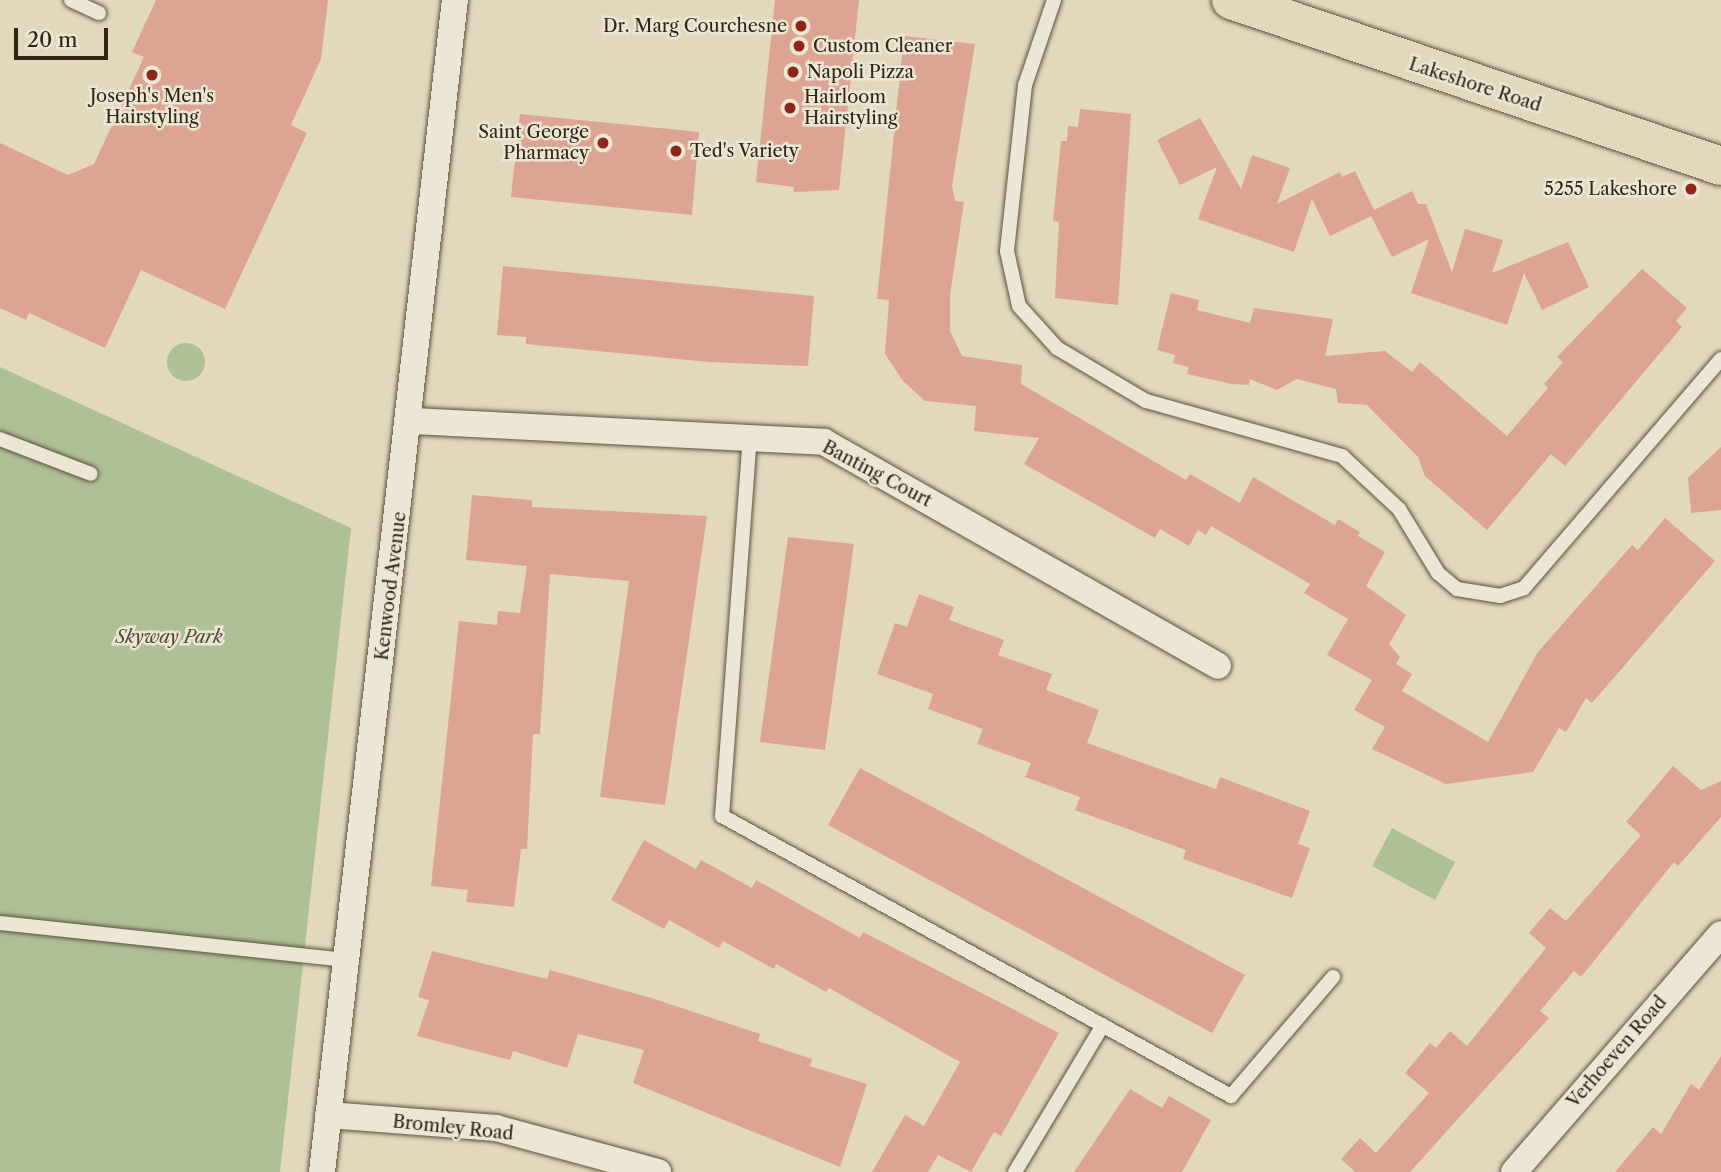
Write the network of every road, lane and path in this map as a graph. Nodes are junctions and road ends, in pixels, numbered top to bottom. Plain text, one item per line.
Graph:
1 (71, 0) edge
2 (455, 0) edge
3 (1054, 0) edge
4 (1231, 0) edge
5 (99, 13) dead end
6 (1721, 166) edge
7 (1721, 359) edge
8 (411, 421) junction
9 (750, 435) junction
10 (0, 439) edge
11 (91, 474) dead end
12 (1218, 666) dead end
13 (0, 923) edge
14 (1721, 934) edge
15 (346, 960) junction
16 (1333, 976) dead end
17 (1103, 1025) junction
18 (328, 1115) junction
19 (322, 1172) edge
20 (658, 1172) edge
21 (1015, 1172) edge
22 (1514, 1172) edge

1 - 5 lane
2 - 8 street, Kenwood Avenue
3 - 7 lane
4 - 6 main road, Lakeshore Road
8 - 9 street, Banting Court
8 - 15 street, Kenwood Avenue
9 - 12 street, Banting Court
9 - 17 lane
10 - 11 lane
13 - 15 lane
14 - 22 street, Verhoeven Road
15 - 18 street, Kenwood Avenue
16 - 17 lane
17 - 21 lane
18 - 19 street, Kenwood Avenue
18 - 20 street, Bromley Road

